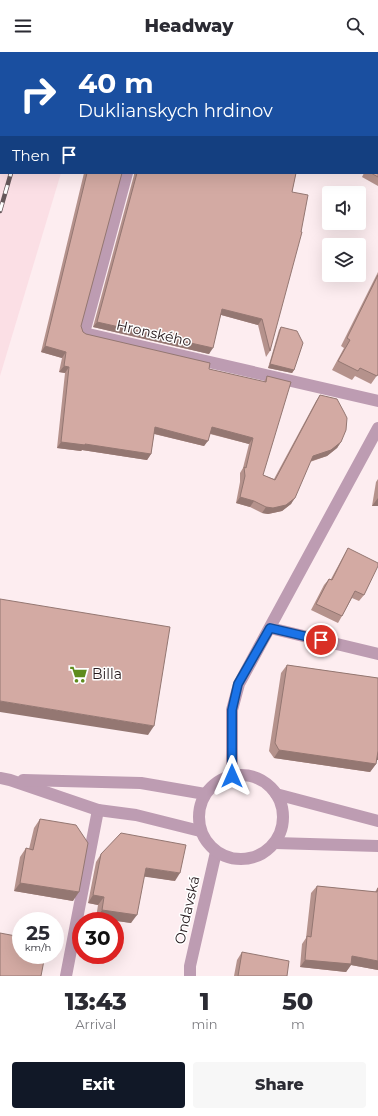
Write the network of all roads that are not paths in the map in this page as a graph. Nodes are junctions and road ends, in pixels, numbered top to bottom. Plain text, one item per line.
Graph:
1 (127, 174) edge
2 (378, 401) edge
3 (378, 428) edge
4 (270, 628) junction
5 (378, 654) edge
6 (232, 776) junction
7 (5, 779) edge
8 (205, 794) junction
9 (276, 794) junction
10 (98, 810) junction
11 (378, 822) edge
12 (200, 831) junction
13 (275, 843) junction
14 (378, 846) edge
15 (216, 852) junction
16 (66, 976) edge
17 (190, 976) edge

1 - 2 street, Hronského
3 - 4 street
4 - 5 street
4 - 6 street
6 - 8 street
6 - 9 street
7 - 8 street
7 - 10 street
8 - 12 street
9 - 11 street
9 - 13 street
10 - 12 street
10 - 16 street
12 - 15 street
13 - 14 street
13 - 15 street
15 - 17 street, Ondavská

